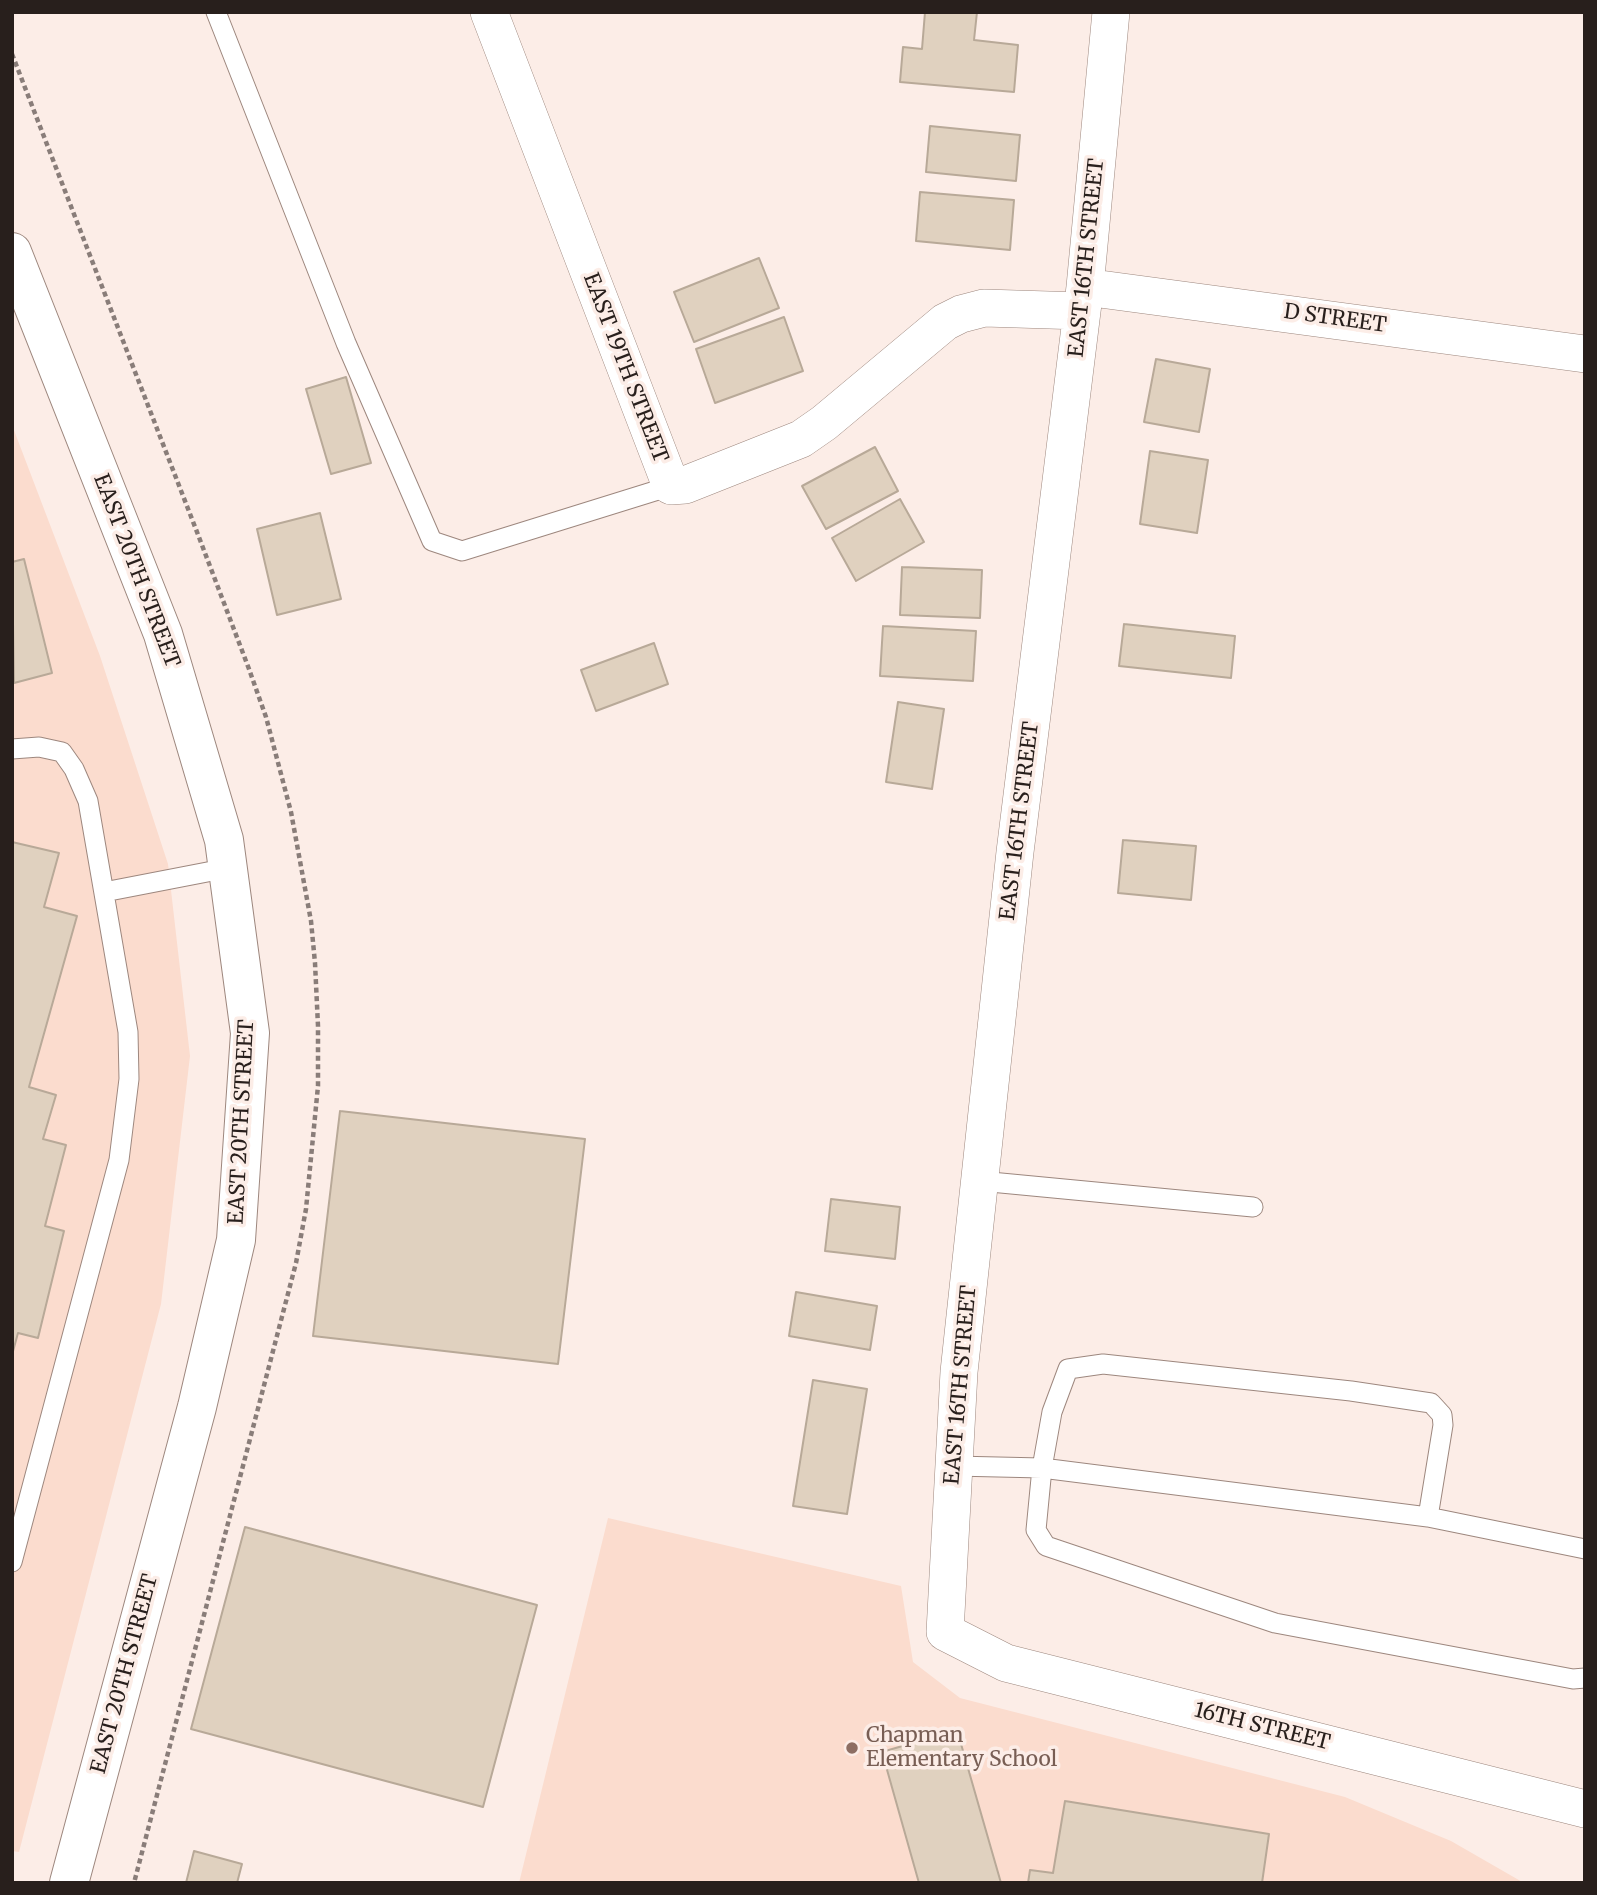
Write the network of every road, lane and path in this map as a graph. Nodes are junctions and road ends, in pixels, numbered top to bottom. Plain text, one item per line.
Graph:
1 (216, 12) edge
2 (489, 12) edge
3 (1111, 12) edge
4 (12, 252) edge
5 (1084, 299) junction
6 (1585, 354) edge
7 (671, 486) junction
8 (12, 749) edge
9 (228, 868) junction
10 (104, 892) junction
11 (980, 1181) junction
12 (1253, 1207) dead end
13 (954, 1466) junction
14 (1042, 1468) junction
15 (1428, 1517) junction
16 (1585, 1549) edge
17 (12, 1562) edge
18 (945, 1632) joint
19 (1585, 1678) edge
20 (1585, 1809) edge
21 (69, 1883) edge

1 - 7 lane
2 - 7 street, EAST 19TH STREET
3 - 5 street, EAST 16TH STREET
4 - 9 street, EAST 20TH STREET
5 - 6 street, D STREET
5 - 7 street, EAST 19TH STREET
5 - 11 street, EAST 16TH STREET
8 - 10 lane
9 - 10 lane
9 - 21 street, EAST 20TH STREET
10 - 17 lane
11 - 12 lane
11 - 13 street, EAST 16TH STREET
13 - 14 lane
13 - 18 street, EAST 16TH STREET
14 - 15 lane
14 - 15 lane
14 - 19 lane
15 - 16 lane
18 - 20 street, 16TH STREET

